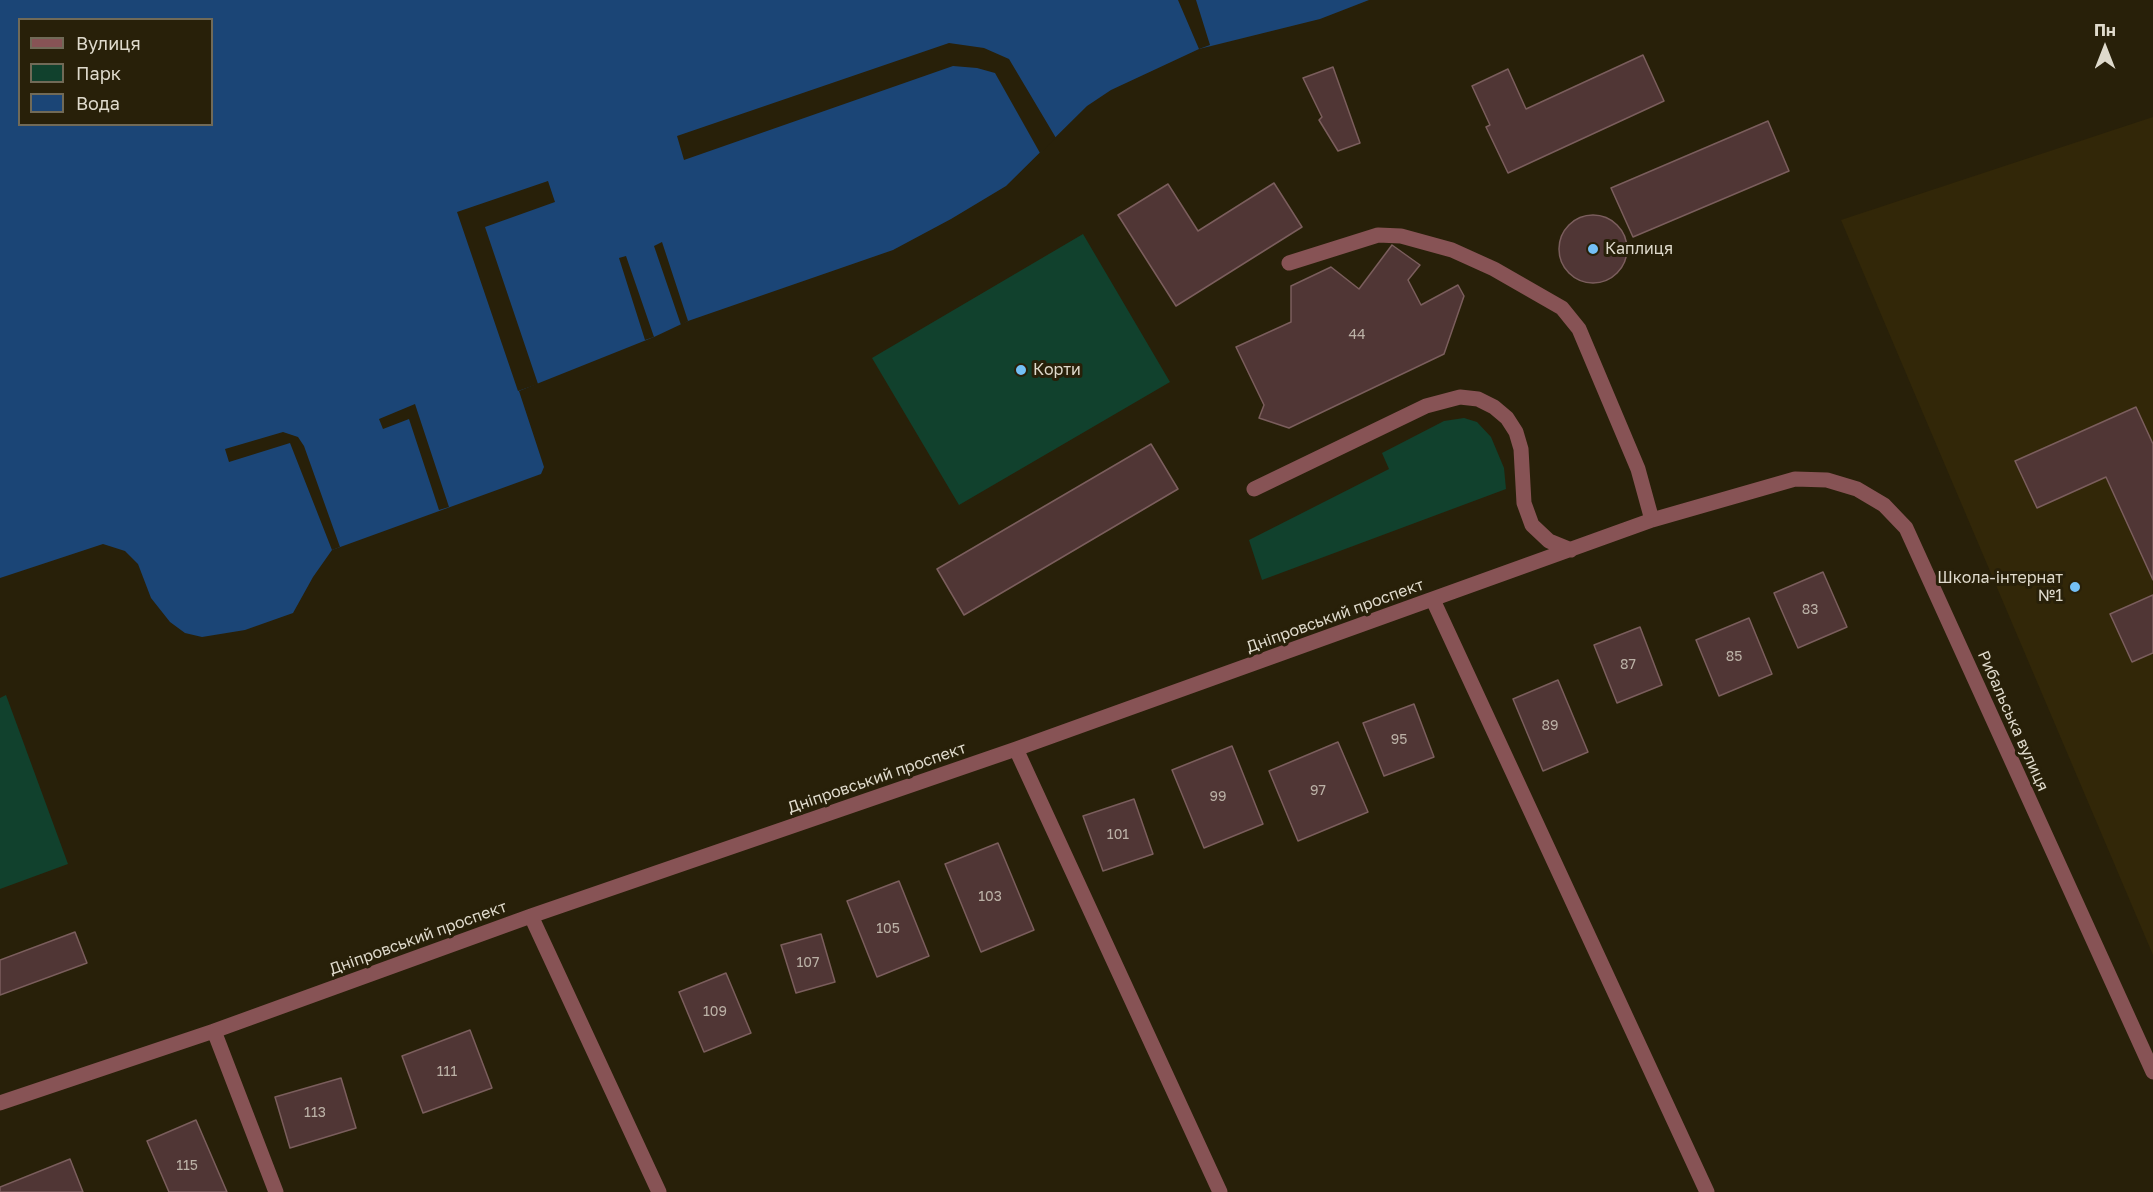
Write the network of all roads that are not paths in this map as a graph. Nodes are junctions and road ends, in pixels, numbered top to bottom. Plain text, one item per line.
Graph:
1 (1289, 263) dead end
2 (1765, 486) joint
3 (1254, 489) dead end
4 (1652, 520) junction
5 (1571, 550) junction
6 (1433, 600) junction
7 (1016, 749) junction
8 (531, 916) junction
9 (214, 1031) junction
10 (2153, 1072) edge
11 (0, 1103) edge
12 (276, 1192) edge
13 (659, 1192) edge
14 (1220, 1192) edge
15 (1707, 1192) edge

1 - 4 street
2 - 4 street, Дніпровський проспект
2 - 10 street, Рибальська вулиця
3 - 5 street
4 - 5 street, Дніпровський проспект
5 - 6 street, Дніпровський проспект
6 - 7 street, Дніпровський проспект
6 - 15 street
7 - 8 street, Дніпровський проспект
7 - 14 street
8 - 9 street, Дніпровський проспект
8 - 13 street
9 - 11 street, Дніпровський проспект
9 - 12 street

